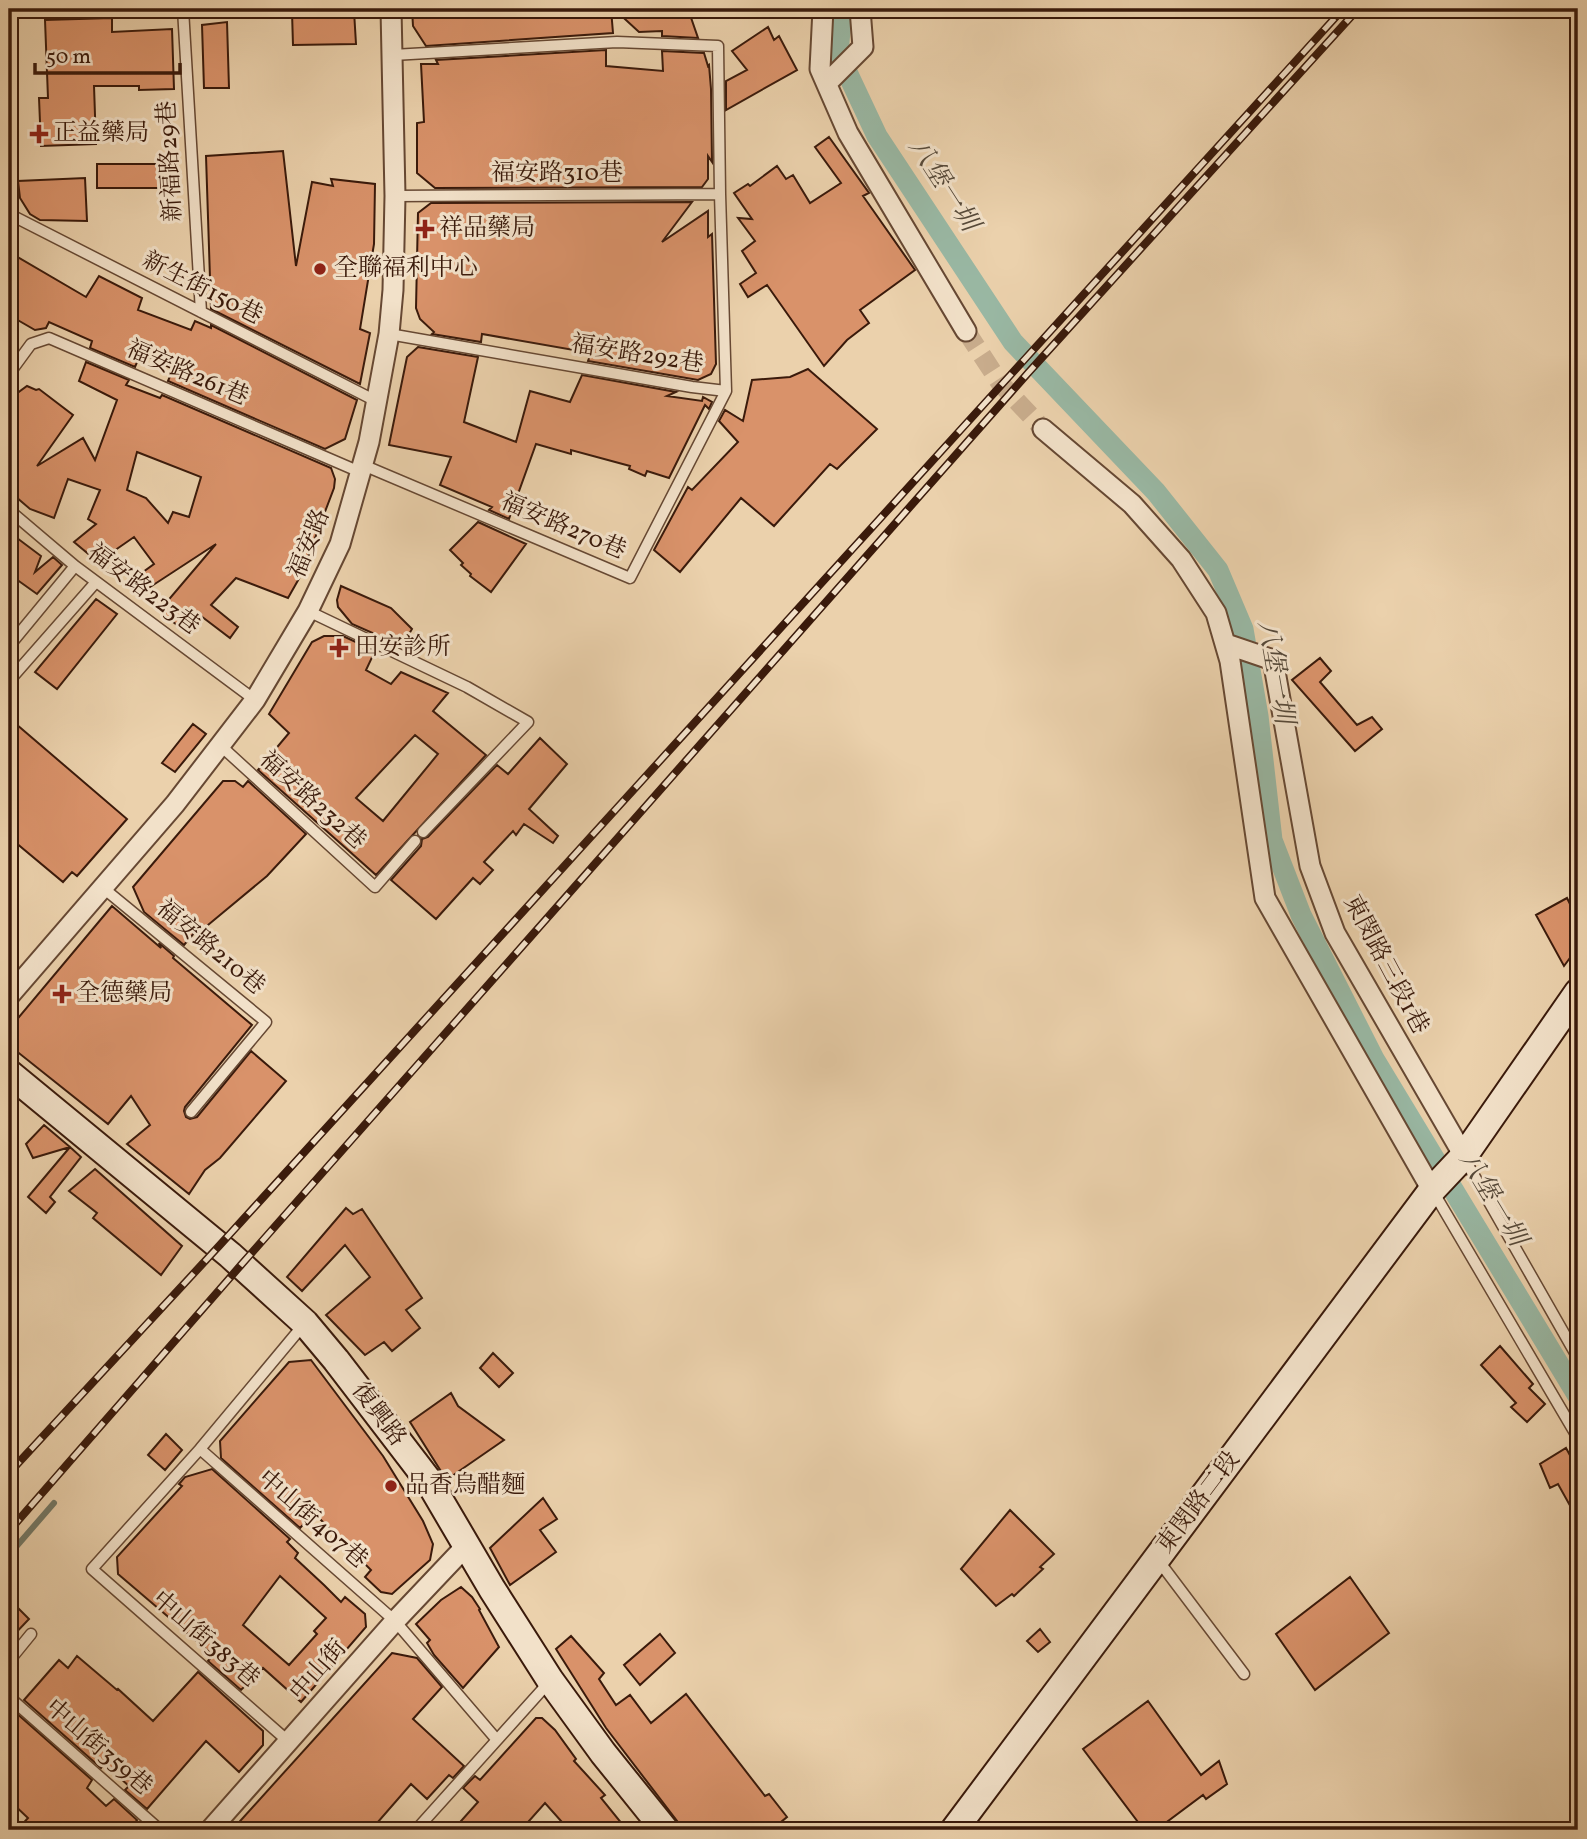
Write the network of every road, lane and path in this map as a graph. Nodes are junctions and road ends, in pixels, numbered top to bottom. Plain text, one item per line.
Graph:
1 (183, 9) edge
2 (391, 9) edge
3 (823, 9) edge
4 (860, 9) edge
5 (393, 55) junction
6 (828, 82) junction
7 (720, 194) junction
8 (395, 196) junction
9 (9, 214) edge
10 (201, 312) junction
11 (966, 331) tunnel mouth
12 (389, 334) junction
13 (9, 374) edge
14 (726, 391) junction
15 (376, 401) junction
16 (1043, 429) tunnel mouth
17 (361, 469) junction
18 (9, 510) edge
19 (75, 566) junction
20 (96, 582) junction
21 (308, 611) junction
22 (1226, 644) junction
23 (9, 646) edge
24 (9, 681) edge
25 (255, 700) junction
26 (221, 746) junction
27 (423, 832) dead end
28 (415, 841) dead end
29 (102, 887) junction
30 (1578, 992) edge
31 (9, 996) edge
32 (9, 1073) edge
33 (191, 1112) dead end
34 (1464, 1156) junction
35 (1438, 1182) junction
36 (305, 1323) junction
37 (1578, 1358) edge
38 (1578, 1438) edge
39 (200, 1449) junction
40 (466, 1546) junction
41 (1157, 1559) junction
42 (395, 1621) junction
43 (31, 1634) dead end
44 (9, 1661) edge
45 (1244, 1674) dead end
46 (550, 1681) junction
47 (9, 1697) edge
48 (497, 1740) junction
49 (289, 1743) junction
50 (160, 1830) edge
51 (210, 1830) edge
52 (416, 1830) edge
53 (665, 1830) edge
54 (954, 1830) edge

1 - 10 lane, 新福路29巷
2 - 5 street, 福安路
3 - 6 street
4 - 6 street
5 - 7 lane, 福安路292巷
5 - 8 street, 福安路
6 - 11 street
7 - 8 lane, 福安路310巷
7 - 14 lane, 福安路292巷
8 - 12 street, 福安路
9 - 10 lane, 新生街150巷
10 - 15 lane, 新生街150巷
12 - 14 lane, 福安路292巷
12 - 15 street, 福安路
13 - 17 lane, 福安路261巷
14 - 17 lane, 福安路270巷
15 - 17 street, 福安路
16 - 22 street
17 - 21 street, 福安路
18 - 19 lane, 福安路223巷
19 - 20 lane, 福安路223巷
19 - 23 lane
20 - 24 lane
20 - 25 lane, 福安路223巷
21 - 25 street, 福安路
21 - 27 lane
22 - 34 street, 東閔路三段1巷
22 - 35 street
25 - 26 street, 福安路
26 - 28 lane, 福安路232巷
26 - 29 street, 福安路
29 - 31 street, 福安路
29 - 33 lane, 福安路210巷
30 - 34 main road, 東閔路二段
32 - 36 main road, 復興路
34 - 35 main road, 東閔路二段
34 - 37 lane
35 - 38 lane
35 - 41 main road, 東閔路二段
36 - 39 lane
36 - 40 main road, 復興路
39 - 42 lane, 中山街407巷
39 - 49 lane, 中山街383巷
40 - 42 street, 中山街
40 - 46 main road, 復興路
41 - 45 lane
41 - 54 main road, 東閔路二段
42 - 48 lane, 中山街407巷
42 - 49 street, 中山街
43 - 44 lane
46 - 48 lane
46 - 53 main road, 復興路
47 - 50 lane, 中山街359巷
48 - 52 lane
49 - 51 street, 中山街

